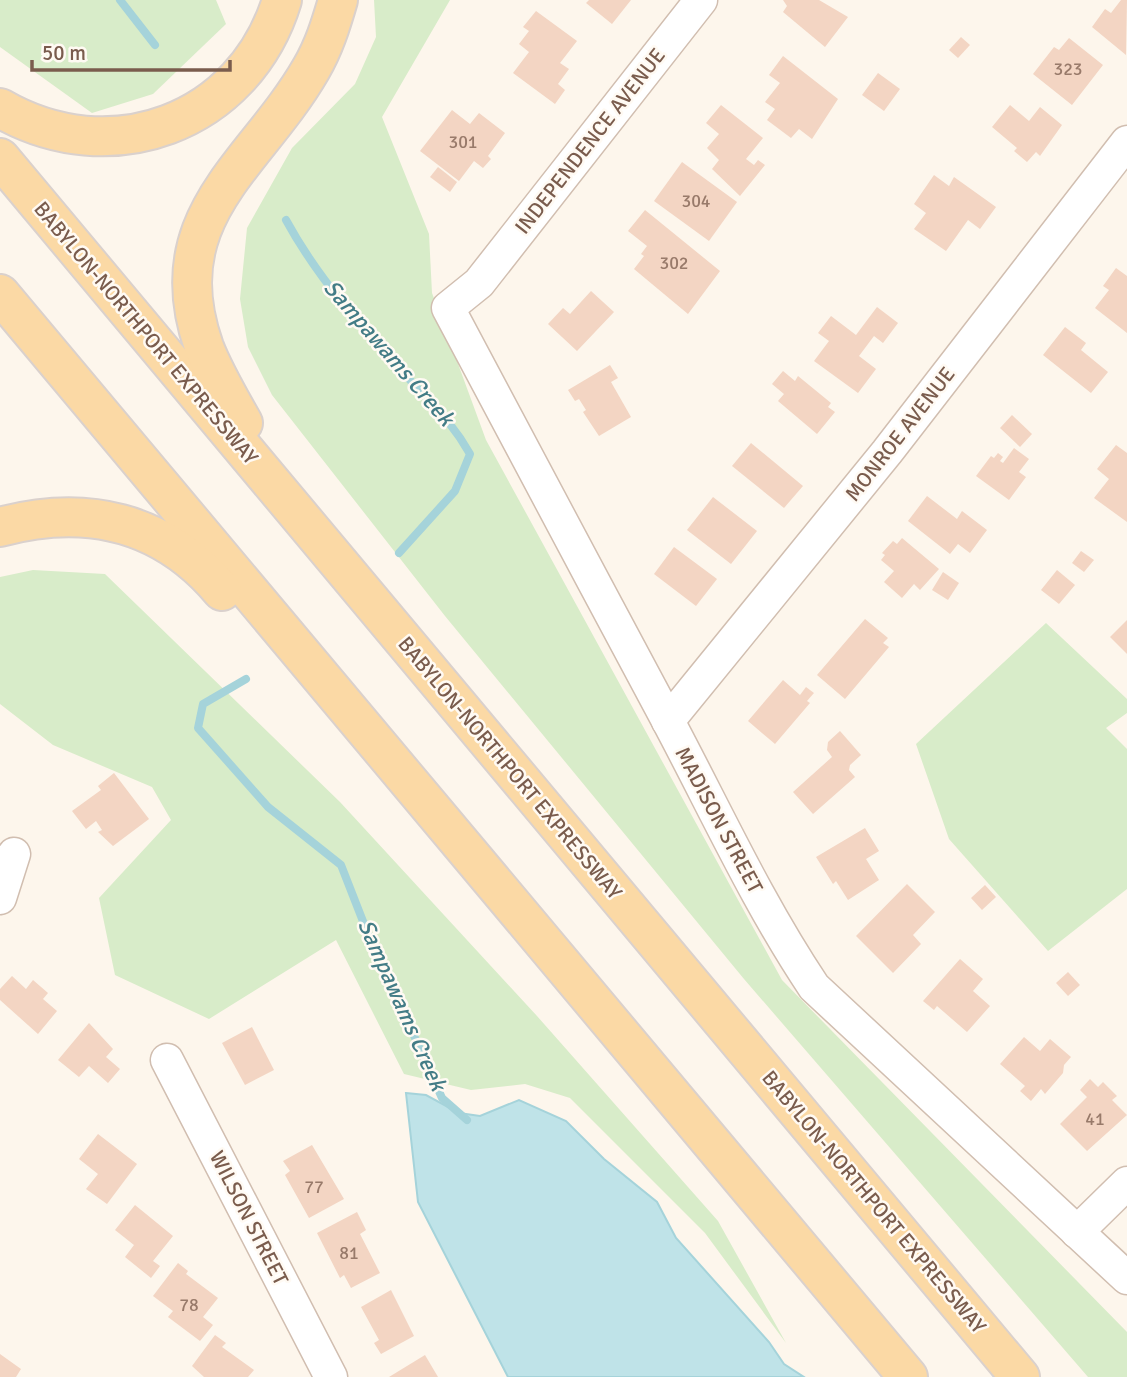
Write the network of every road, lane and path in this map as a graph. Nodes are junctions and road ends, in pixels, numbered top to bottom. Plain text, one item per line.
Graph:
1 (282, 0) edge
2 (338, 0) edge
3 (701, 0) edge
4 (0, 108) edge
5 (1127, 142) edge
6 (0, 158) edge
7 (479, 283) joint
8 (0, 294) edge
9 (280, 492) junction
10 (0, 527) edge
11 (668, 721) junction
12 (379, 745) junction
13 (15, 854) dead end
14 (0, 898) edge
15 (167, 1059) dead end
16 (1127, 1183) edge
17 (1077, 1232) junction
18 (1127, 1278) edge
19 (331, 1377) edge
20 (908, 1377) edge
21 (1020, 1377) edge

1 - 4 main road
2 - 9 main road
3 - 7 street, INDEPENDENCE AVENUE
5 - 11 street, MONROE AVENUE
6 - 9 main road, BABYLON-NORTHPORT EXPRESSWAY
7 - 11 street, MADISON STREET
8 - 12 main road
9 - 21 main road, BABYLON-NORTHPORT EXPRESSWAY
10 - 12 main road
11 - 17 street, MADISON STREET
12 - 20 main road
13 - 14 street
15 - 19 street, WILSON STREET
16 - 17 street
17 - 18 street, MADISON STREET

